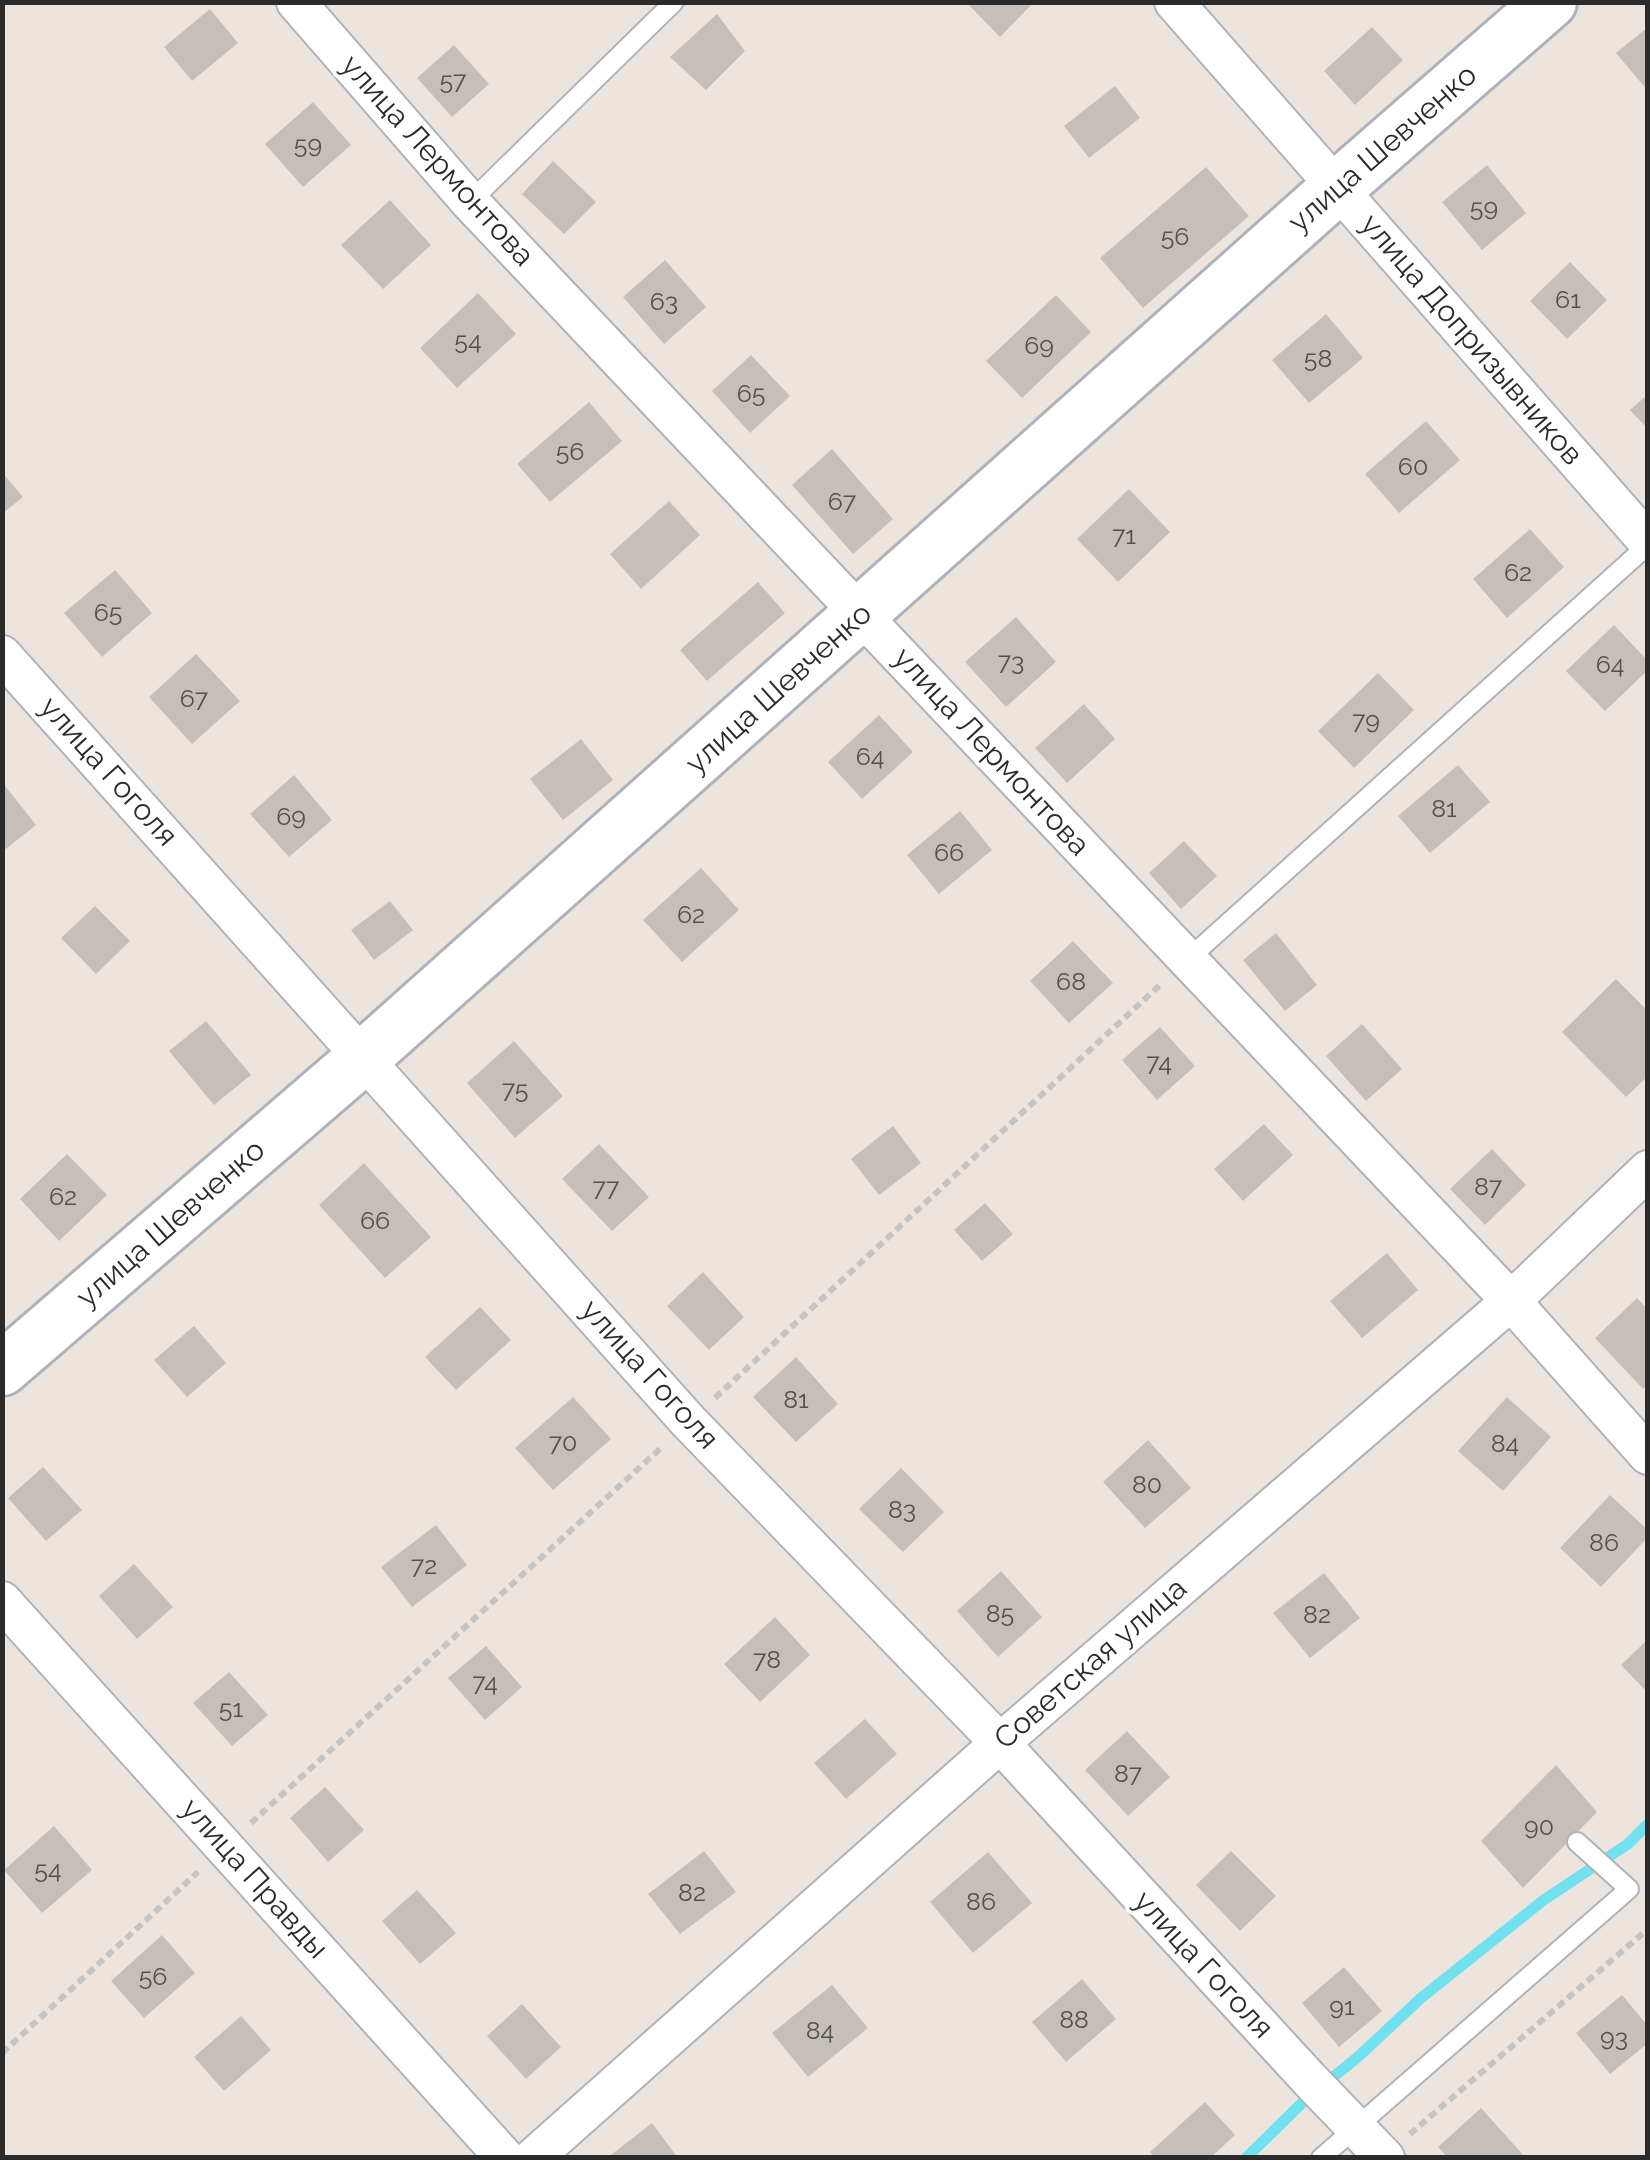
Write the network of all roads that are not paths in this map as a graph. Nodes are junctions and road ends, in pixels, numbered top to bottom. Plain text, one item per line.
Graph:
1 (296, 2) edge
2 (674, 2) edge
3 (1174, 2) edge
4 (1550, 2) edge
5 (1338, 187) junction
6 (470, 202) junction
7 (1648, 544) edge
8 (862, 615) junction
9 (2, 655) edge
10 (1187, 960) junction
11 (364, 1056) junction
12 (1648, 1170) edge
13 (1510, 1301) junction
14 (2, 1369) edge
15 (1648, 1455) edge
16 (2, 1601) edge
17 (1000, 1743) junction
18 (1577, 1842) dead end
19 (1353, 2122) junction
20 (1384, 2157) edge
21 (506, 2158) edge
22 (533, 2158) edge
23 (1321, 2158) edge

1 - 6 street, улица Лермонтова
2 - 6 lane
3 - 5 street, улица Допризывников
4 - 5 street, улица Шевченко
5 - 7 street, улица Допризывников
5 - 8 street, улица Шевченко
6 - 8 street, улица Лермонтова
7 - 10 lane
8 - 10 street, улица Лермонтова
8 - 11 street, улица Шевченко
9 - 11 street, улица Гоголя
10 - 13 street, улица Лермонтова
11 - 14 street, улица Шевченко
11 - 17 street, улица Гоголя
12 - 13 street, Советская улица
13 - 15 street, улица Лермонтова
13 - 17 street, Советская улица
16 - 21 street, улица Правды
17 - 19 street, улица Гоголя
17 - 22 street, Советская улица
18 - 19 lane
19 - 20 street
19 - 23 lane

